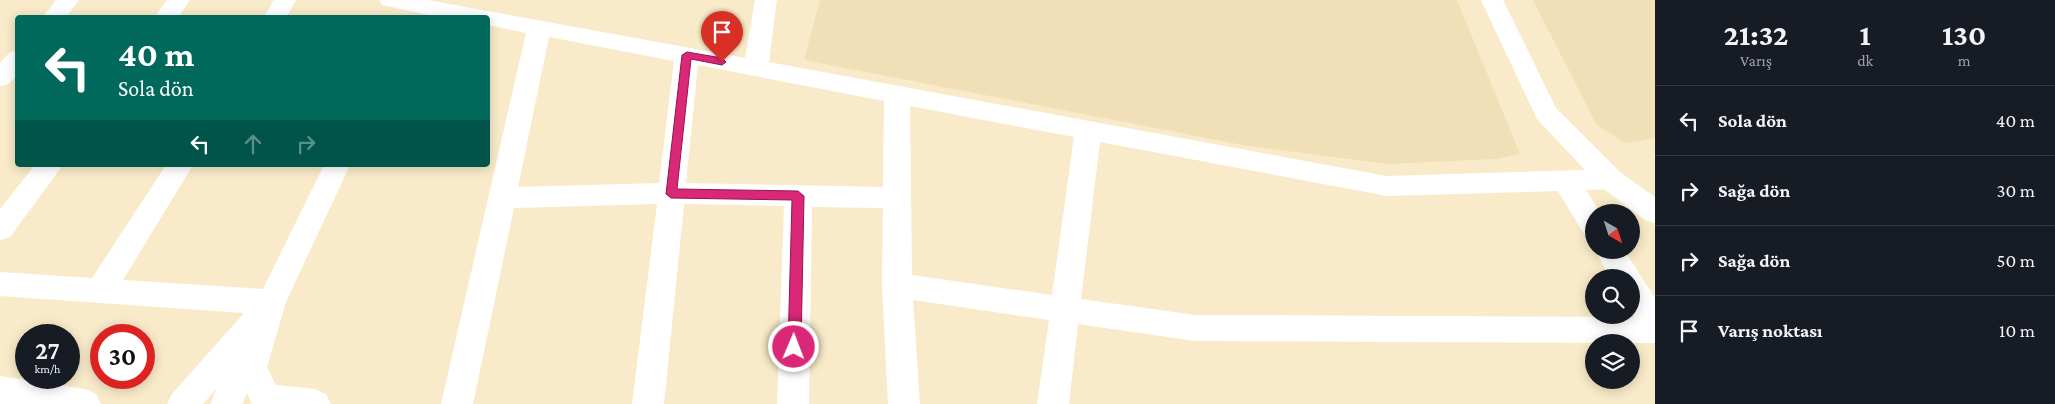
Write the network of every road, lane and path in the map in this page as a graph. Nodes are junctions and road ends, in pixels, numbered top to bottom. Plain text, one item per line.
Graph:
1 (68, 0) edge
2 (179, 0) edge
3 (285, 0) edge
4 (390, 0) edge
5 (766, 0) edge
6 (1492, 0) edge
7 (413, 7) edge
8 (56, 15) edge
9 (167, 15) edge
10 (276, 15) edge
11 (466, 15) edge
12 (490, 19) edge
13 (539, 28) junction
14 (687, 55) junction
15 (15, 61) edge
16 (756, 68) junction
17 (0, 78) edge
18 (897, 94) junction
19 (1088, 130) junction
20 (48, 167) edge
21 (179, 167) edge
22 (336, 167) edge
23 (1610, 179) junction
24 (1565, 180) junction
25 (671, 194) junction
26 (798, 196) junction
27 (502, 198) junction
28 (897, 198) junction
29 (1585, 212) edge
30 (1655, 212) edge
31 (0, 229) edge
32 (0, 284) edge
33 (897, 284) junction
34 (100, 291) junction
35 (1640, 300) edge
36 (271, 302) junction
37 (1066, 309) junction
38 (1655, 324) edge
39 (1655, 330) edge
40 (0, 391) edge
41 (85, 404) edge
42 (183, 404) edge
43 (226, 404) edge
44 (315, 404) edge
45 (457, 404) edge
46 (648, 404) edge
47 (793, 404) edge
48 (904, 404) edge
49 (1053, 404) edge

1 - 8 street
2 - 9 street
3 - 10 street
4 - 7 street
5 - 16 street
6 - 23 street
7 - 11 street
12 - 13 street
13 - 14 street
13 - 27 street
14 - 16 street
14 - 25 street
15 - 17 street
16 - 18 street
18 - 19 street
18 - 28 street
19 - 24 street
19 - 37 street
20 - 31 street
21 - 34 street
22 - 36 street
23 - 24 street
23 - 30 street
24 - 29 street
25 - 26 street
25 - 27 street
25 - 46 street
26 - 28 street
26 - 47 street
27 - 45 street
28 - 33 street
32 - 34 street
33 - 37 street
33 - 48 street
34 - 36 street
35 - 38 street
36 - 42 street
36 - 43 street
36 - 44 street
37 - 39 street
37 - 49 street
40 - 41 street

